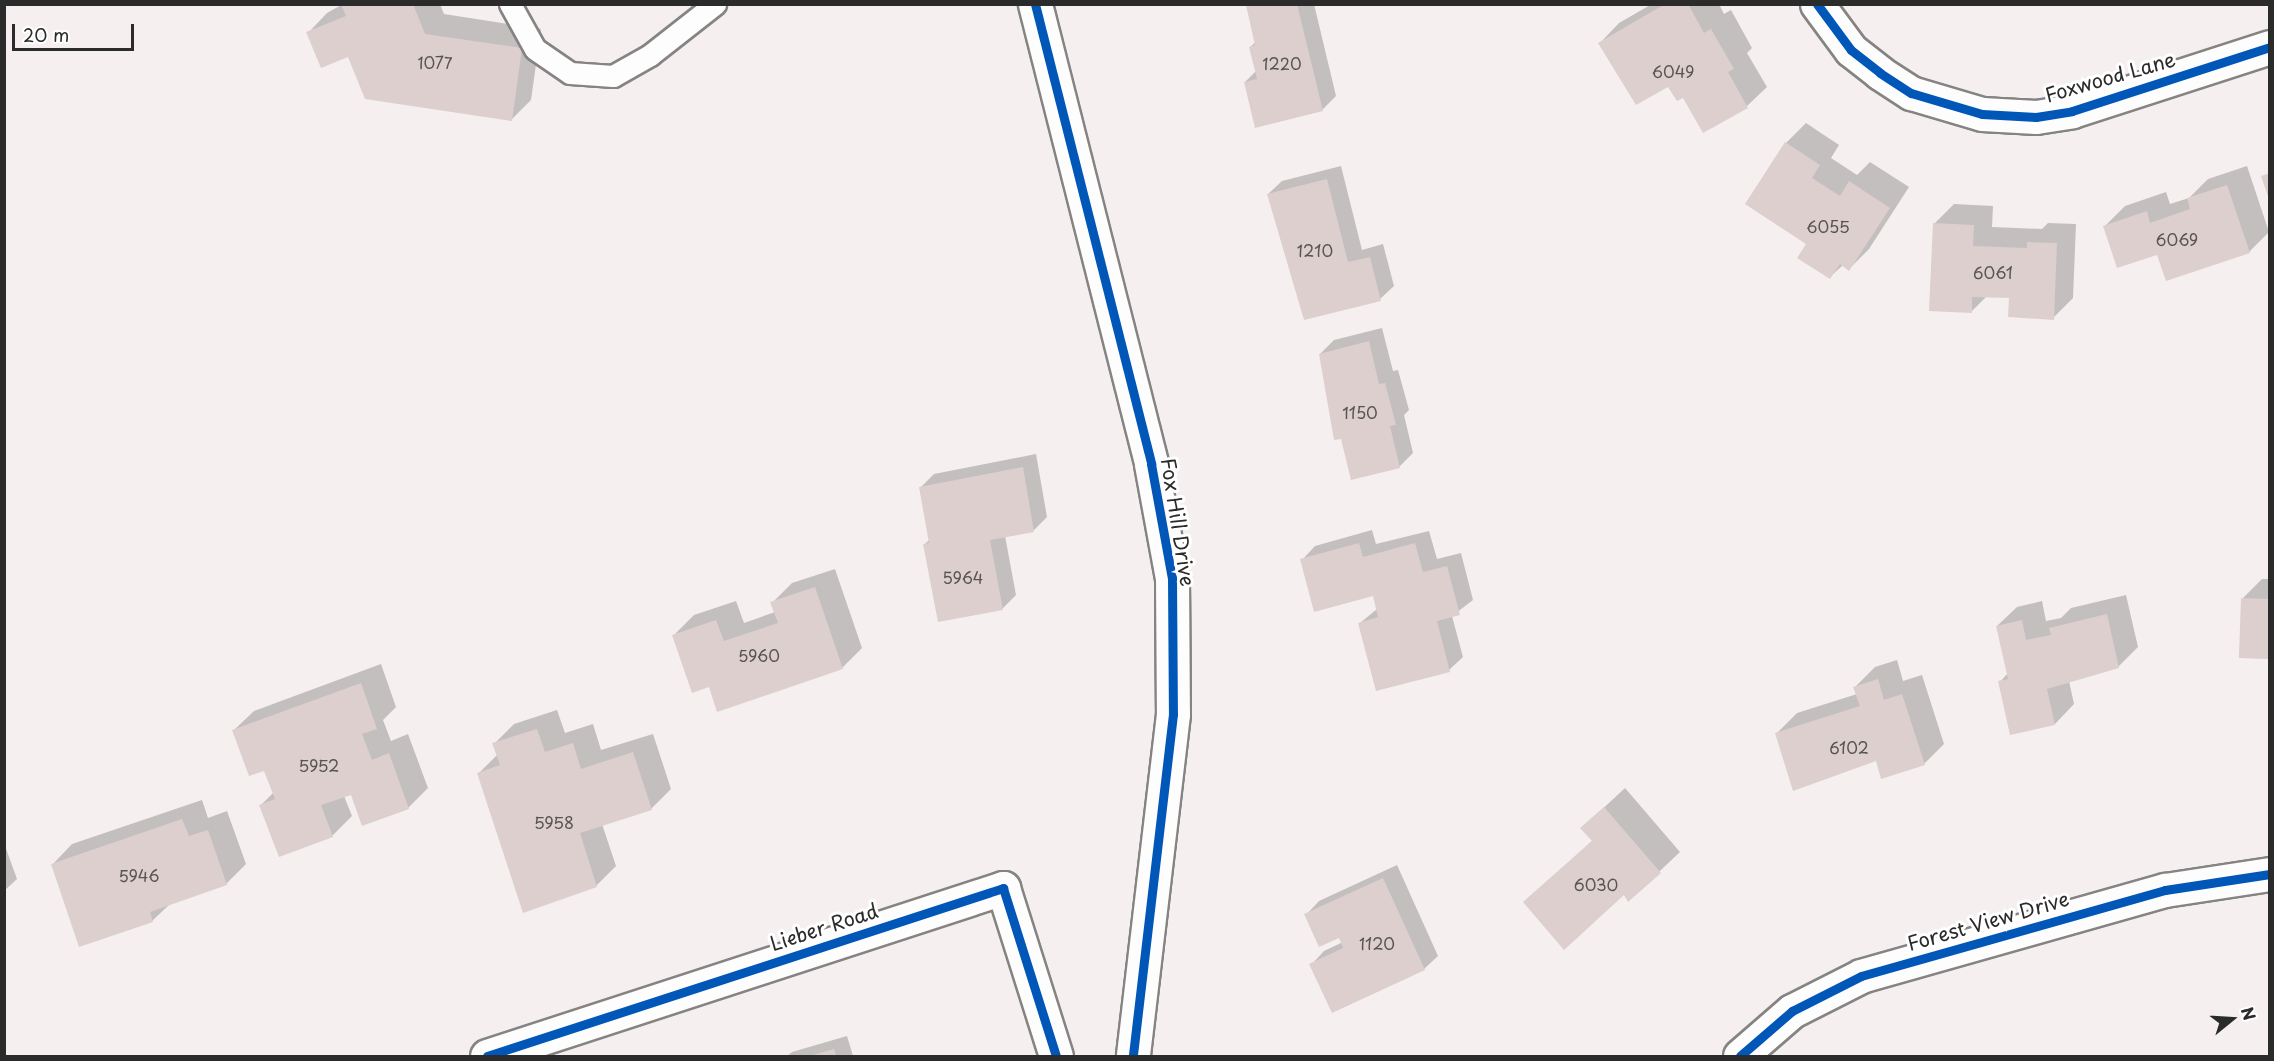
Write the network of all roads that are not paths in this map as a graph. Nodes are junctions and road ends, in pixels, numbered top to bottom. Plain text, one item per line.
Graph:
1 (510, 4) edge
2 (715, 4) edge
3 (1035, 4) edge
4 (1817, 4) edge
5 (2270, 47) edge
6 (2270, 874) edge
7 (487, 1056) edge
8 (1056, 1056) edge
9 (1133, 1056) edge
10 (1740, 1056) edge

1 - 2 lane
3 - 9 street, Fox Hill Drive
4 - 5 street, Foxwood Lane
6 - 10 street, Forest View Drive
7 - 8 street, Lieber Road

